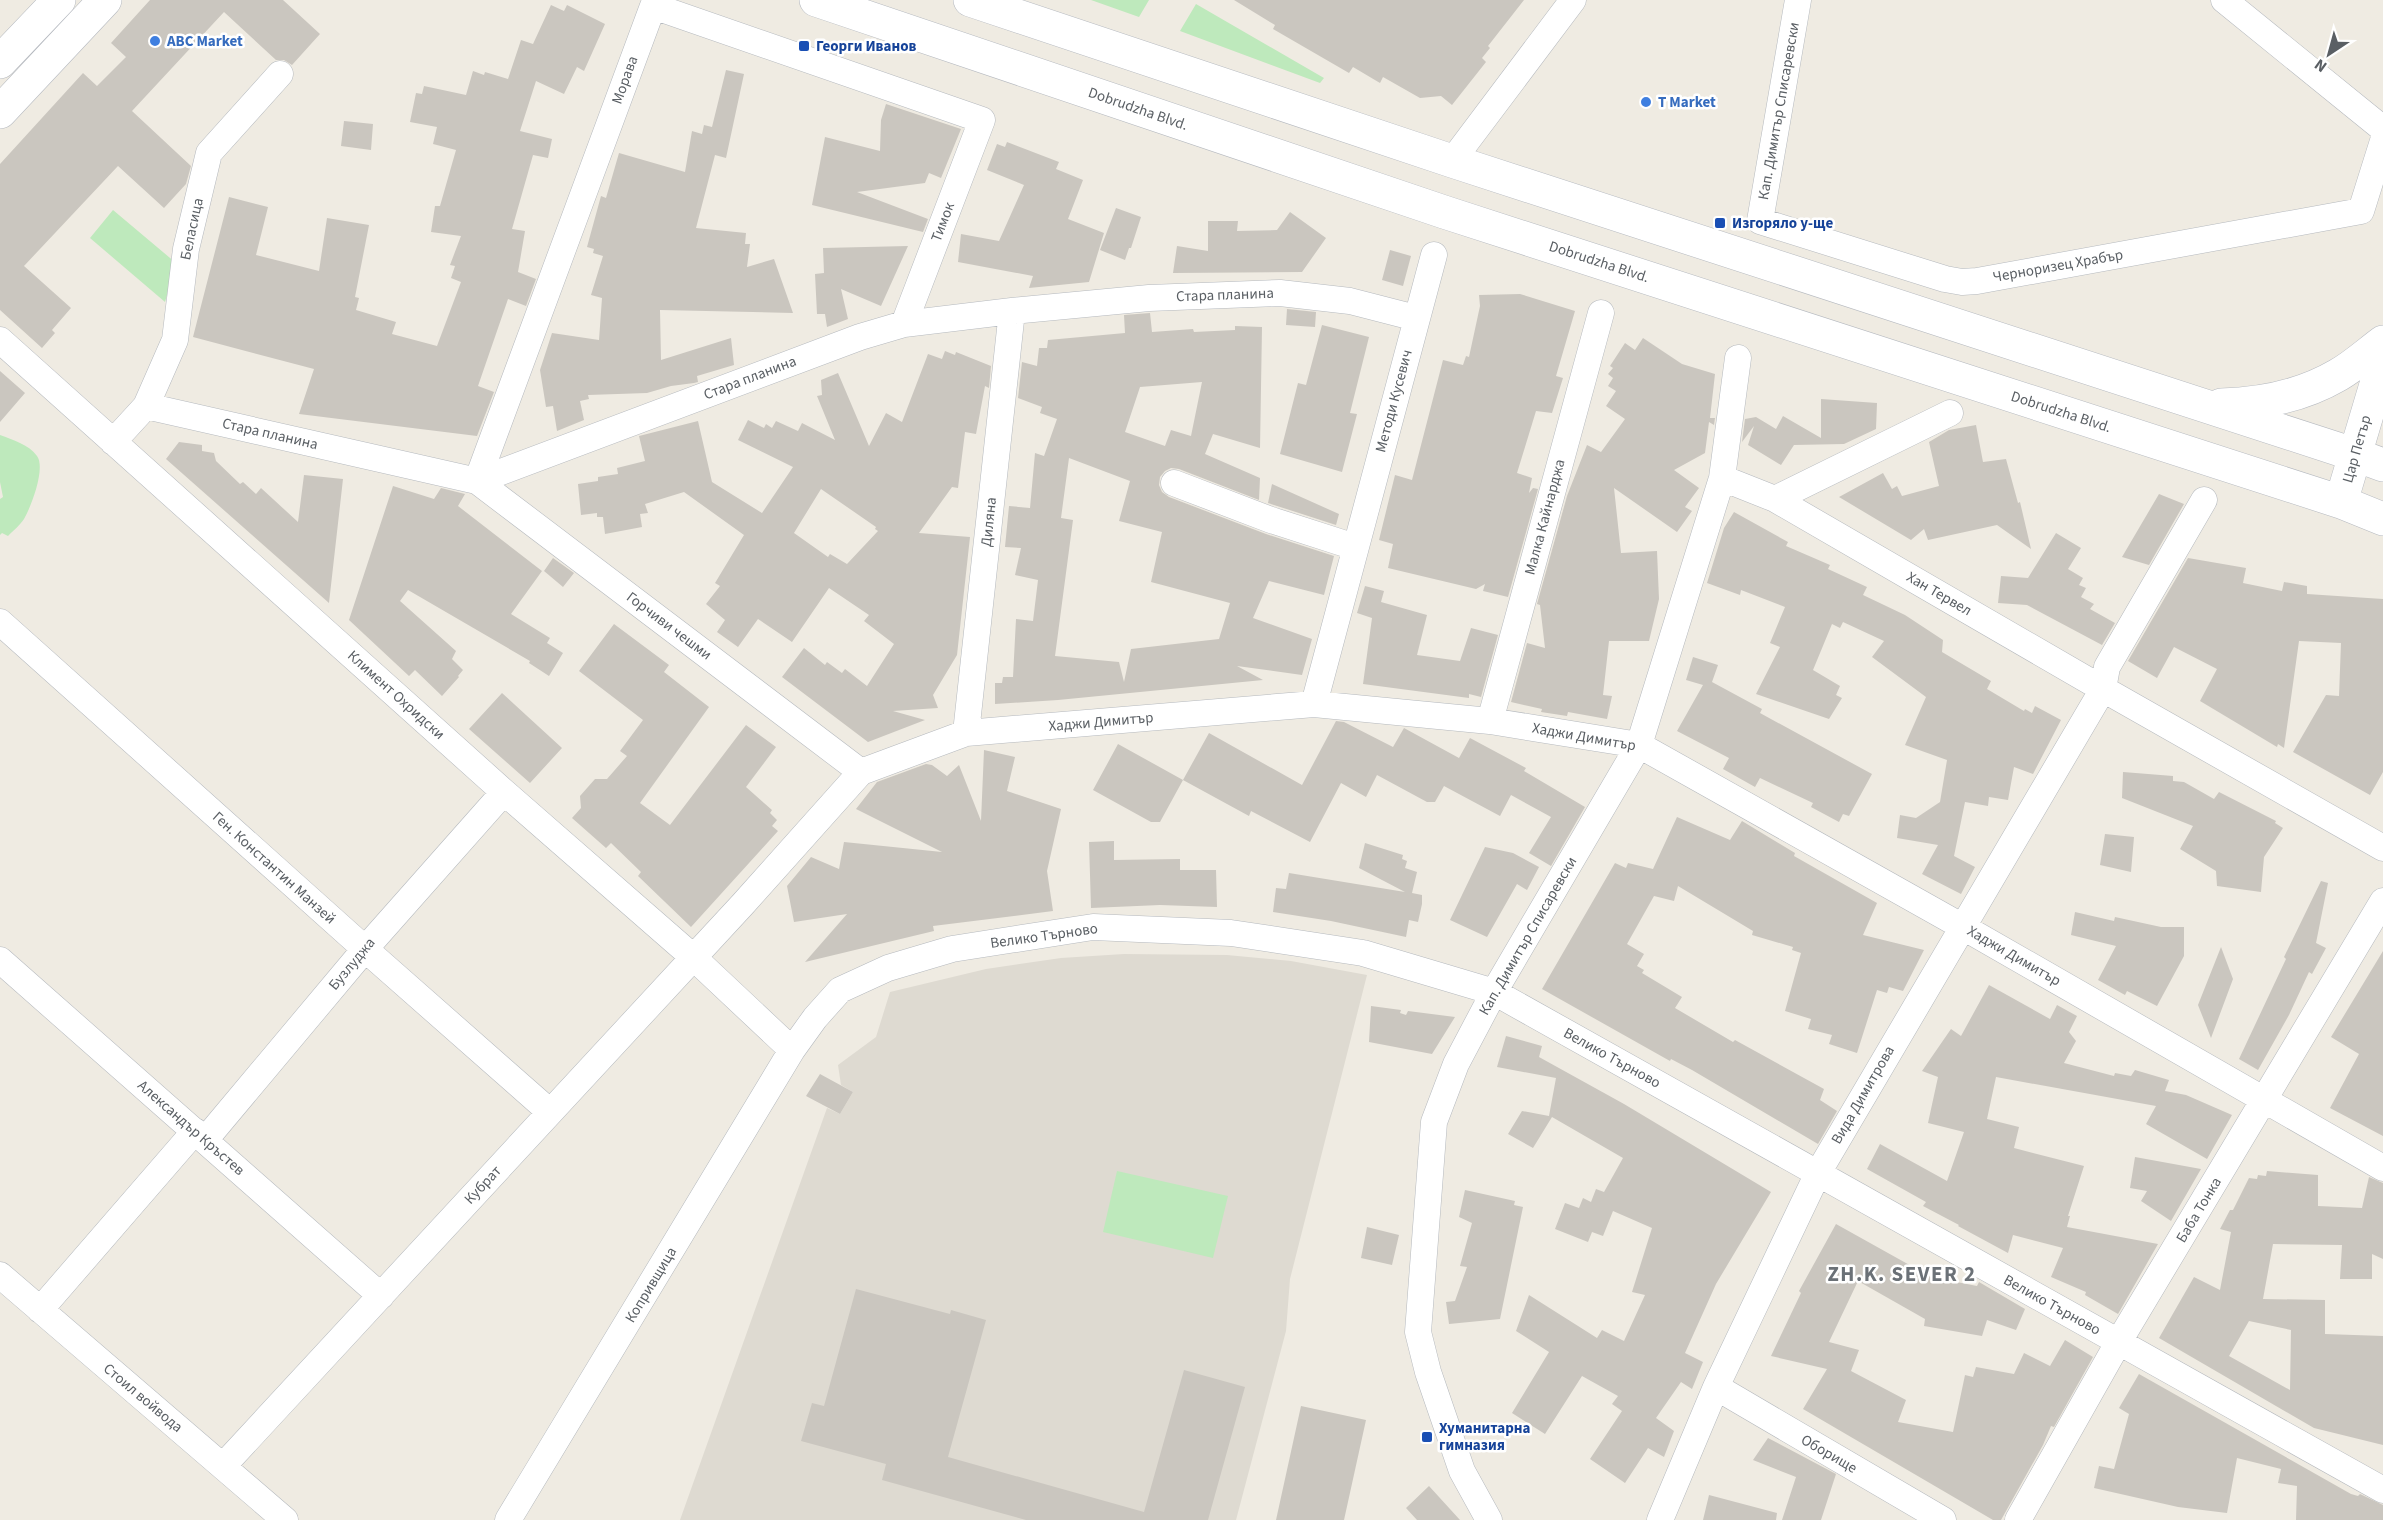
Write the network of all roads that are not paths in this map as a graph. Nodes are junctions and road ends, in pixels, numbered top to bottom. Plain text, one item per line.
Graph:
1 (59, 0) edge
2 (105, 0) edge
3 (816, 0) edge
4 (970, 0) edge
5 (1573, 0) edge
6 (1798, 0) edge
7 (2224, 0) edge
8 (0, 62) edge
9 (280, 74) dead end
10 (0, 112) edge
11 (982, 120) joint
12 (2383, 129) edge
13 (2383, 141) edge
14 (1452, 161) junction
15 (1760, 221) joint
16 (1434, 255) dead end
17 (1012, 311) junction
18 (1601, 313) dead end
19 (1416, 318) junction
20 (903, 324) junction
21 (0, 340) edge
22 (2383, 342) edge
23 (1738, 358) dead end
24 (2383, 361) edge
25 (2202, 405) junction
26 (146, 406) junction
27 (1950, 413) dead end
28 (113, 442) junction
29 (2370, 460) edge
30 (1722, 478) junction
31 (477, 481) junction
32 (1174, 483) dead end
33 (1775, 499) junction
34 (2204, 500) dead end
35 (2342, 502) junction
36 (2383, 519) edge
37 (1355, 547) junction
38 (0, 622) edge
39 (2103, 689) junction
40 (1314, 704) junction
41 (1490, 721) junction
42 (966, 733) junction
43 (1639, 745) junction
44 (861, 772) junction
45 (504, 792) junction
46 (2383, 848) edge
47 (2383, 901) edge
48 (742, 904) joint
49 (1963, 927) junction
50 (365, 949) junction
51 (693, 957) junction
52 (0, 960) edge
53 (1494, 992) junction
54 (792, 1050) junction
55 (2265, 1101) junction
56 (550, 1112) junction
57 (200, 1136) junction
58 (2383, 1168) edge
59 (1818, 1173) junction
60 (0, 1275) edge
61 (381, 1296) junction
62 (40, 1310) junction
63 (2118, 1343) junction
64 (1716, 1387) junction
65 (223, 1466) junction
66 (2383, 1490) edge
67 (285, 1520) edge
68 (508, 1520) edge
69 (1489, 1520) edge
70 (1660, 1520) edge
71 (1943, 1520) edge
72 (2018, 1520) edge

1 - 8 main road
2 - 10 main road
3 - 35 main road, Dobrudzha Blvd.
4 - 14 main road
5 - 14 street
6 - 15 street, Кап. Димитър Списаревски
7 - 12 street
9 - 26 street, Беласица
11 - 20 street, Тимок
11 - 31 street, Морава
13 - 15 street, Черноризец Храбър
14 - 25 main road
16 - 19 street, Методи Кусевич
17 - 19 street, Стара планина
17 - 20 street, Стара планина
17 - 42 street, Диляна
18 - 41 street, Малка Кайнарджа
19 - 37 street, Методи Кусевич
20 - 31 street, Стара планина
21 - 28 street, Климент Охридски
22 - 25 main road
23 - 30 street, Кап. Димитър Списаревски
24 - 29 main road, Цар Петър
25 - 29 main road
26 - 28 street
26 - 31 street, Стара планина
27 - 33 street
28 - 45 street, Климент Охридски
29 - 35 main road, Цар Петър
30 - 33 street, Хан Тервел
30 - 43 street, Кап. Димитър Списаревски
31 - 44 street, Горчиви чешми
32 - 37 street
33 - 39 street, Хан Тервел
34 - 39 street
35 - 36 main road, Dobrudzha Blvd.
37 - 40 street, Методи Кусевич
38 - 50 street, Ген. Константин Манзей
39 - 46 street, Хан Тервел
39 - 49 street, Вида Димитрова
40 - 41 street, Хаджи Димитър
40 - 42 street, Хаджи Димитър
41 - 43 street, Хаджи Димитър
42 - 44 street, Хаджи Димитър
43 - 49 street, Хаджи Димитър
43 - 53 street, Кап. Димитър Списаревски
44 - 48 street, Хаджи Димитър
45 - 50 street, Бузлуджа
45 - 51 street, Климент Охридски
47 - 55 street, Баба Тонка
48 - 51 street, Кубрат
49 - 55 street, Хаджи Димитър
49 - 59 street, Вида Димитрова
50 - 56 street, Ген. Константин Манзей
50 - 57 street, Бузлуджа
51 - 54 street, Климент Охридски
51 - 56 street, Кубрат
52 - 57 street, Александър Кръстев
53 - 54 street, Велико Търново
53 - 59 street, Велико Търново
53 - 69 street, Кап. Димитър Списаревски
54 - 68 street, Копривщица
55 - 58 street, Хаджи Димитър
55 - 63 street, Баба Тонка
56 - 61 street, Кубрат
57 - 61 street, Александър Кръстев
57 - 62 street, Бузлуджа
59 - 63 street, Велико Търново
59 - 64 street, Вида Димитрова
60 - 62 street, Стоил войвода
61 - 65 street, Кубрат
62 - 65 street, Стоил войвода
63 - 66 street, Велико Търново
63 - 72 street, Баба Тонка
64 - 70 street, Вида Димитрова
64 - 71 street, Оборище
65 - 67 street, Стоил войвода

